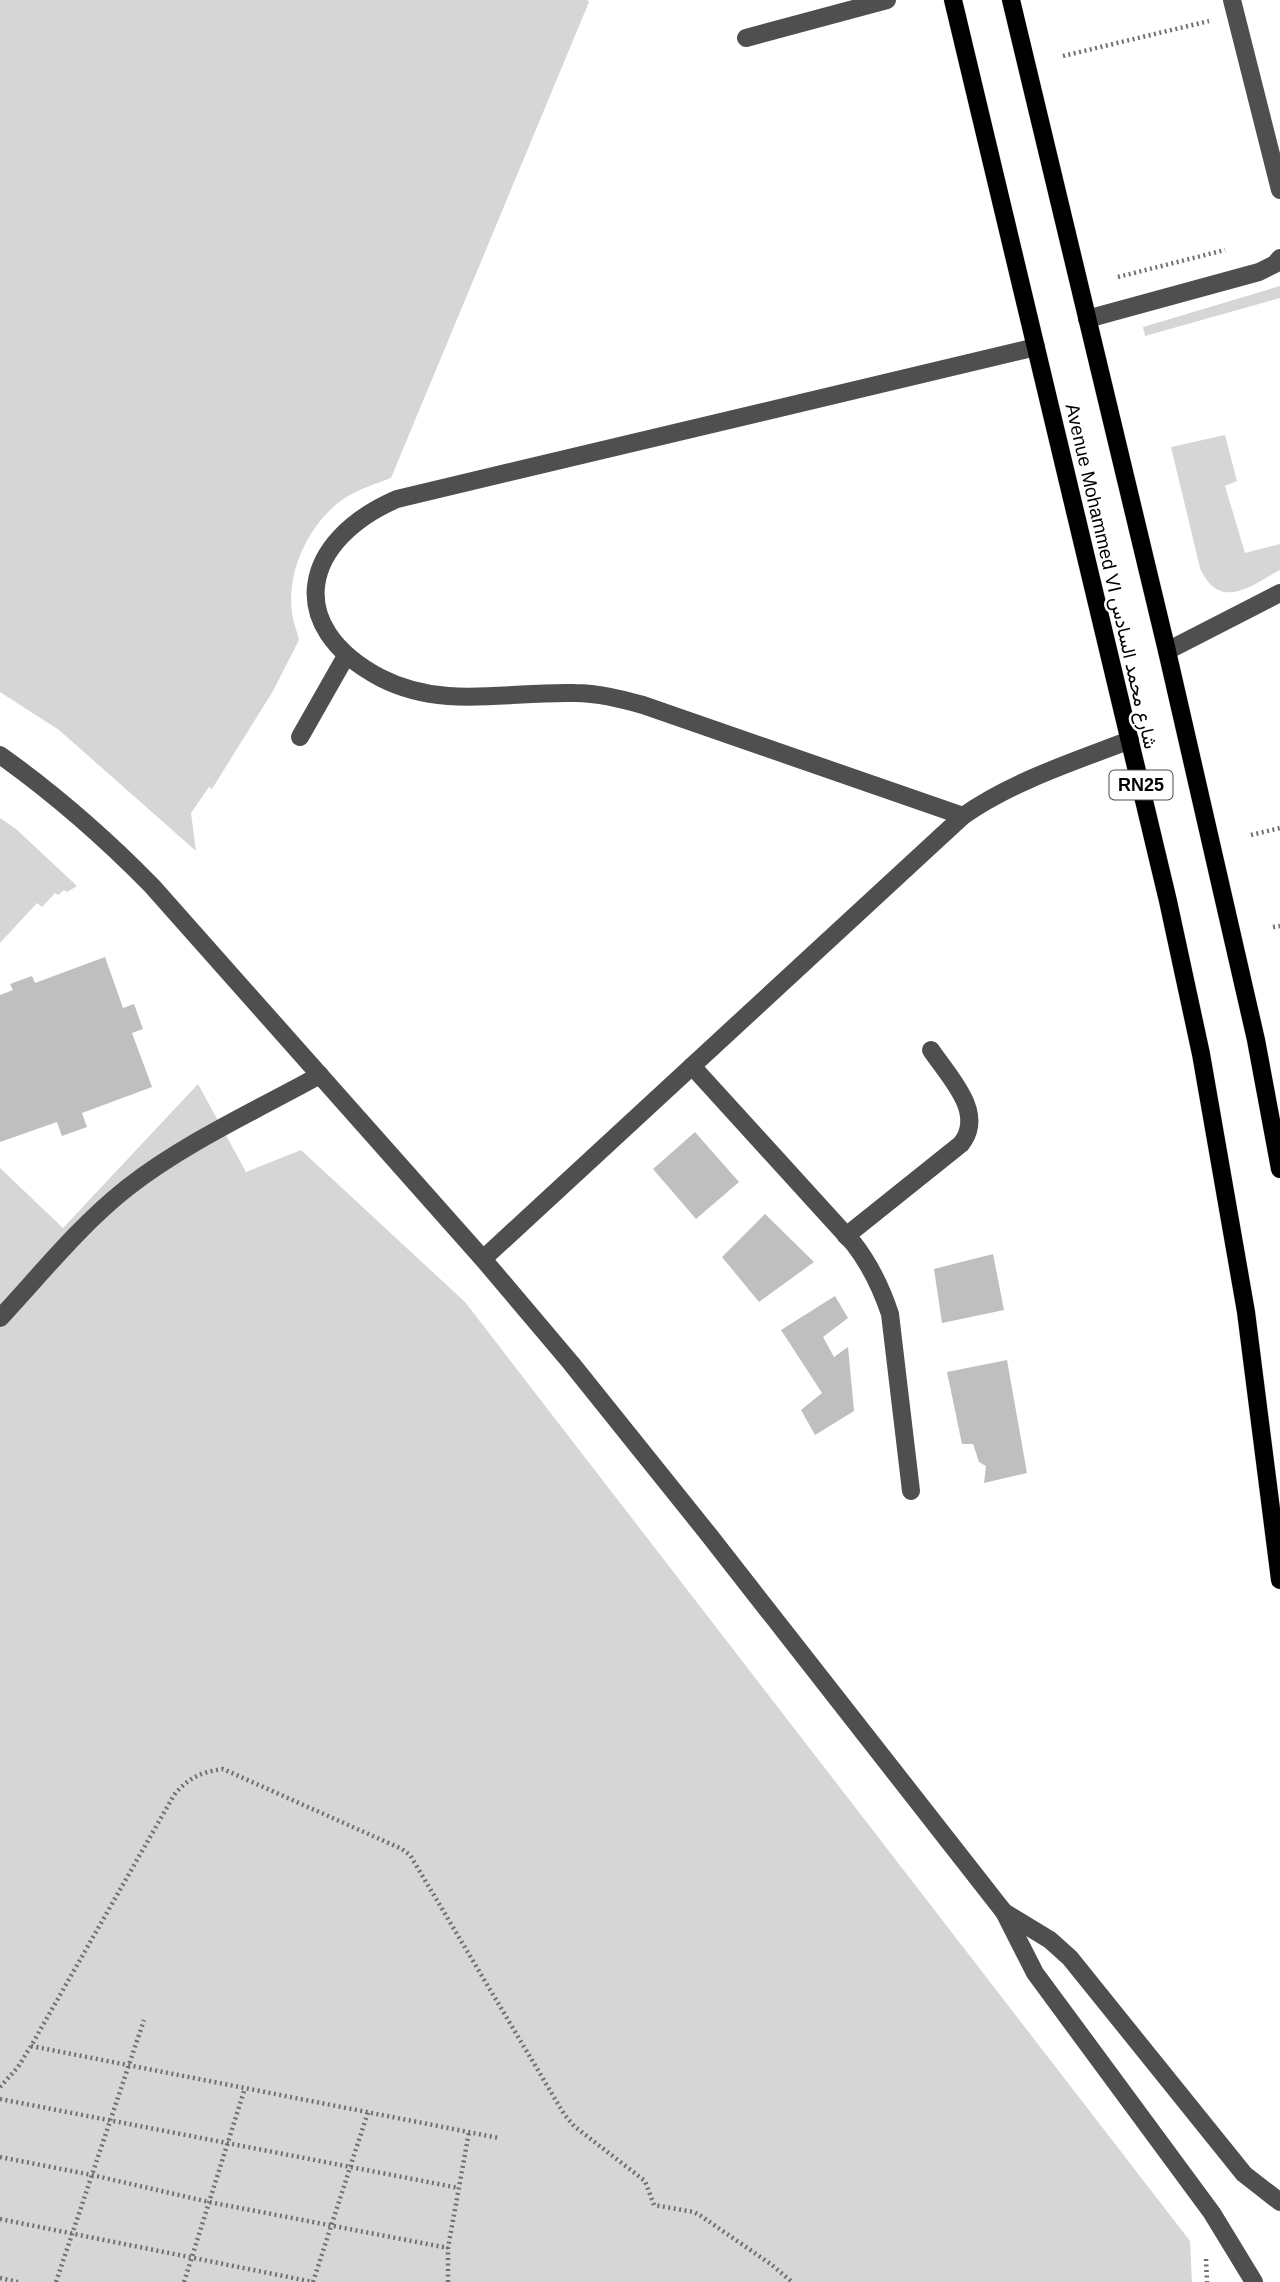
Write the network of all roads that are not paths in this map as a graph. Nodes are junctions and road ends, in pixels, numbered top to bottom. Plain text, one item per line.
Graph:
1 (887, 0) edge
2 (953, 0) edge
3 (1011, 0) edge
4 (1234, 7) edge
5 (746, 38) dead end
6 (1280, 190) edge
7 (1280, 258) edge
8 (1087, 319) junction
9 (1036, 347) junction
10 (1280, 593) edge
11 (1167, 651) junction
12 (346, 656) junction
13 (300, 737) dead end
14 (1130, 740) junction
15 (0, 755) edge
16 (963, 816) junction
17 (931, 1050) dead end
18 (692, 1066) junction
19 (320, 1075) junction
20 (1280, 1169) edge
21 (846, 1236) junction
22 (483, 1259) junction
23 (0, 1318) edge
24 (911, 1491) dead end
25 (1280, 1580) edge
26 (1004, 1912) junction
27 (1280, 2202) edge
28 (1254, 2282) edge

1 - 5 street
2 - 9 main road, Avenue Mohammed VI شارع محمد السادس / RN25
3 - 8 main road, Avenue Mohammed VI شارع محمد السادس / RN25
4 - 6 street
7 - 8 street
8 - 11 main road, Avenue Mohammed VI شارع محمد السادس / RN25
9 - 12 street
9 - 14 main road, Avenue Mohammed VI شارع محمد السادس / RN25
10 - 11 street
11 - 20 main road, Avenue Mohammed VI شارع محمد السادس / RN25
12 - 13 street
12 - 16 street
14 - 16 street
14 - 25 main road, Avenue Mohammed VI شارع محمد السادس / RN25
15 - 19 street
16 - 18 street
17 - 21 street
18 - 21 street
18 - 22 street
19 - 22 street
19 - 23 street
21 - 24 street
22 - 26 street
26 - 27 street
26 - 28 street

